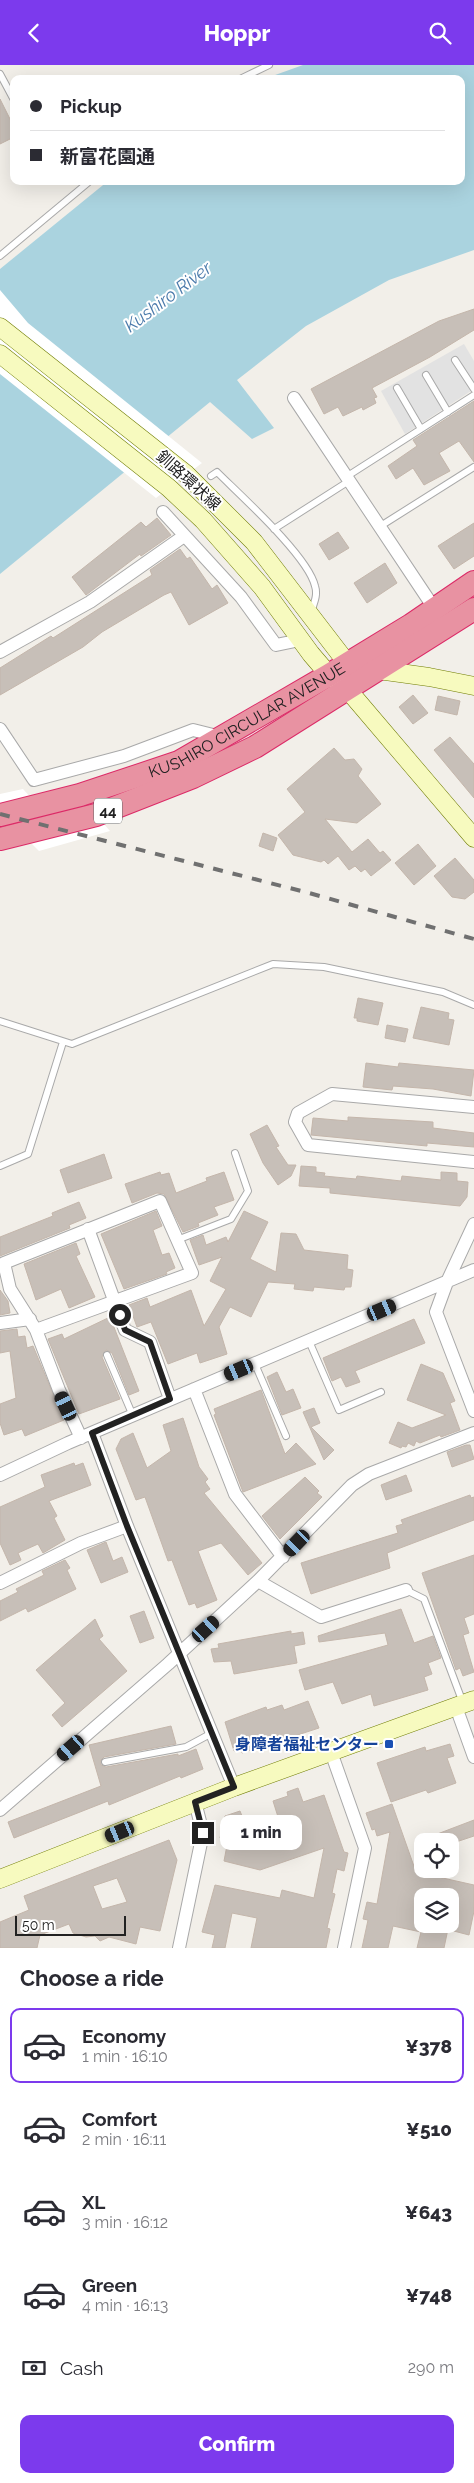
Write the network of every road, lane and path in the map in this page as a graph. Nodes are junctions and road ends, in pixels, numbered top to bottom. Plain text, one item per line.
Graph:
1 (269, 65) edge
2 (0, 74) edge
3 (248, 75) edge
4 (10, 93) edge
5 (85, 185) edge
6 (0, 255) edge
7 (2, 327) edge
8 (0, 354) edge
9 (455, 360) dead end
10 (426, 375) dead end
11 (397, 388) dead end
12 (474, 389) edge
13 (474, 395) edge
14 (294, 398) dead end
15 (448, 411) junction
16 (421, 429) junction
17 (474, 467) edge
18 (211, 476) dead end
19 (348, 479) junction
20 (165, 511) dead end
21 (379, 527) junction
22 (274, 529) junction
23 (184, 535) junction
24 (474, 582) edge
25 (434, 609) junction
26 (474, 609) edge
27 (310, 614) junction
28 (300, 640) junction
29 (0, 652) edge
30 (338, 669) junction
31 (376, 671) junction
32 (474, 687) edge
33 (348, 691) junction
34 (0, 729) edge
35 (223, 738) junction
36 (0, 815) edge
37 (474, 838) edge
38 (0, 839) edge
39 (474, 1005) edge
40 (0, 1021) edge
41 (63, 1042) junction
42 (474, 1107) edge
43 (235, 1153) dead end
44 (474, 1162) edge
45 (0, 1166) edge
46 (474, 1223) edge
47 (88, 1229) junction
48 (177, 1240) junction
49 (474, 1270) edge
50 (447, 1282) junction
51 (115, 1301) junction
52 (0, 1323) edge
53 (33, 1324) junction
54 (309, 1341) junction
55 (107, 1355) dead end
56 (254, 1364) junction
57 (194, 1389) junction
58 (381, 1392) dead end
59 (170, 1399) junction
60 (474, 1411) edge
61 (133, 1416) junction
62 (474, 1433) edge
63 (87, 1435) junction
64 (286, 1436) dead end
65 (0, 1475) edge
66 (127, 1526) junction
67 (283, 1557) junction
68 (258, 1581) junction
69 (0, 1583) edge
70 (406, 1590) joint
71 (180, 1652) junction
72 (464, 1704) edge
73 (212, 1733) junction
74 (331, 1752) junction
75 (474, 1757) edge
76 (105, 1762) dead end
77 (234, 1787) junction
78 (195, 1802) junction
79 (0, 1809) edge
80 (0, 1879) edge
81 (179, 1948) edge
82 (344, 1948) edge

1 - 3 lane
2 - 4 lane
5 - 6 lane
7 - 27 street, 釧路環状線
8 - 28 street, 釧路環状線
9 - 12 lane
10 - 15 lane
11 - 16 lane
13 - 15 lane
14 - 19 street
15 - 16 lane
16 - 19 lane
17 - 21 lane
18 - 22 lane
19 - 21 street
19 - 22 lane
20 - 23 street
21 - 25 street
22 - 27 lane
23 - 28 street
23 - 29 street
24 - 25 highway, KUSHIRO CIRCULAR AVENUE / 44
25 - 30 highway, KUSHIRO CIRCULAR AVENUE / 44
26 - 31 highway, KUSHIRO CIRCULAR AVENUE / 44
27 - 30 street, 釧路環状線
28 - 30 street, 釧路環状線
30 - 31 street
30 - 33 street
30 - 35 highway, KUSHIRO CIRCULAR AVENUE / 44
31 - 32 street
31 - 33 highway, KUSHIRO CIRCULAR AVENUE / 44
33 - 37 street
33 - 38 highway, KUSHIRO CIRCULAR AVENUE / 44
34 - 35 street
35 - 36 highway, KUSHIRO CIRCULAR AVENUE / 44
39 - 41 lane
40 - 41 lane
41 - 45 lane
42 - 44 street
43 - 48 lane
46 - 50 street
47 - 48 street
47 - 51 street
47 - 53 street
48 - 51 street
49 - 50 street
50 - 54 street
50 - 60 street
51 - 53 street
51 - 59 street
52 - 53 street
53 - 63 street
54 - 56 street
54 - 58 lane
55 - 61 lane
56 - 57 street
56 - 64 lane
57 - 59 street
57 - 67 street
59 - 61 street
61 - 63 street
62 - 67 street
63 - 65 street
63 - 66 street
66 - 69 street
66 - 71 street
67 - 68 street
68 - 70 street
68 - 71 street
70 - 72 lane
71 - 73 street
71 - 79 street
72 - 74 street
72 - 75 street
73 - 76 lane
73 - 77 street
74 - 77 street
74 - 82 street
77 - 78 street
78 - 80 street
78 - 81 street

